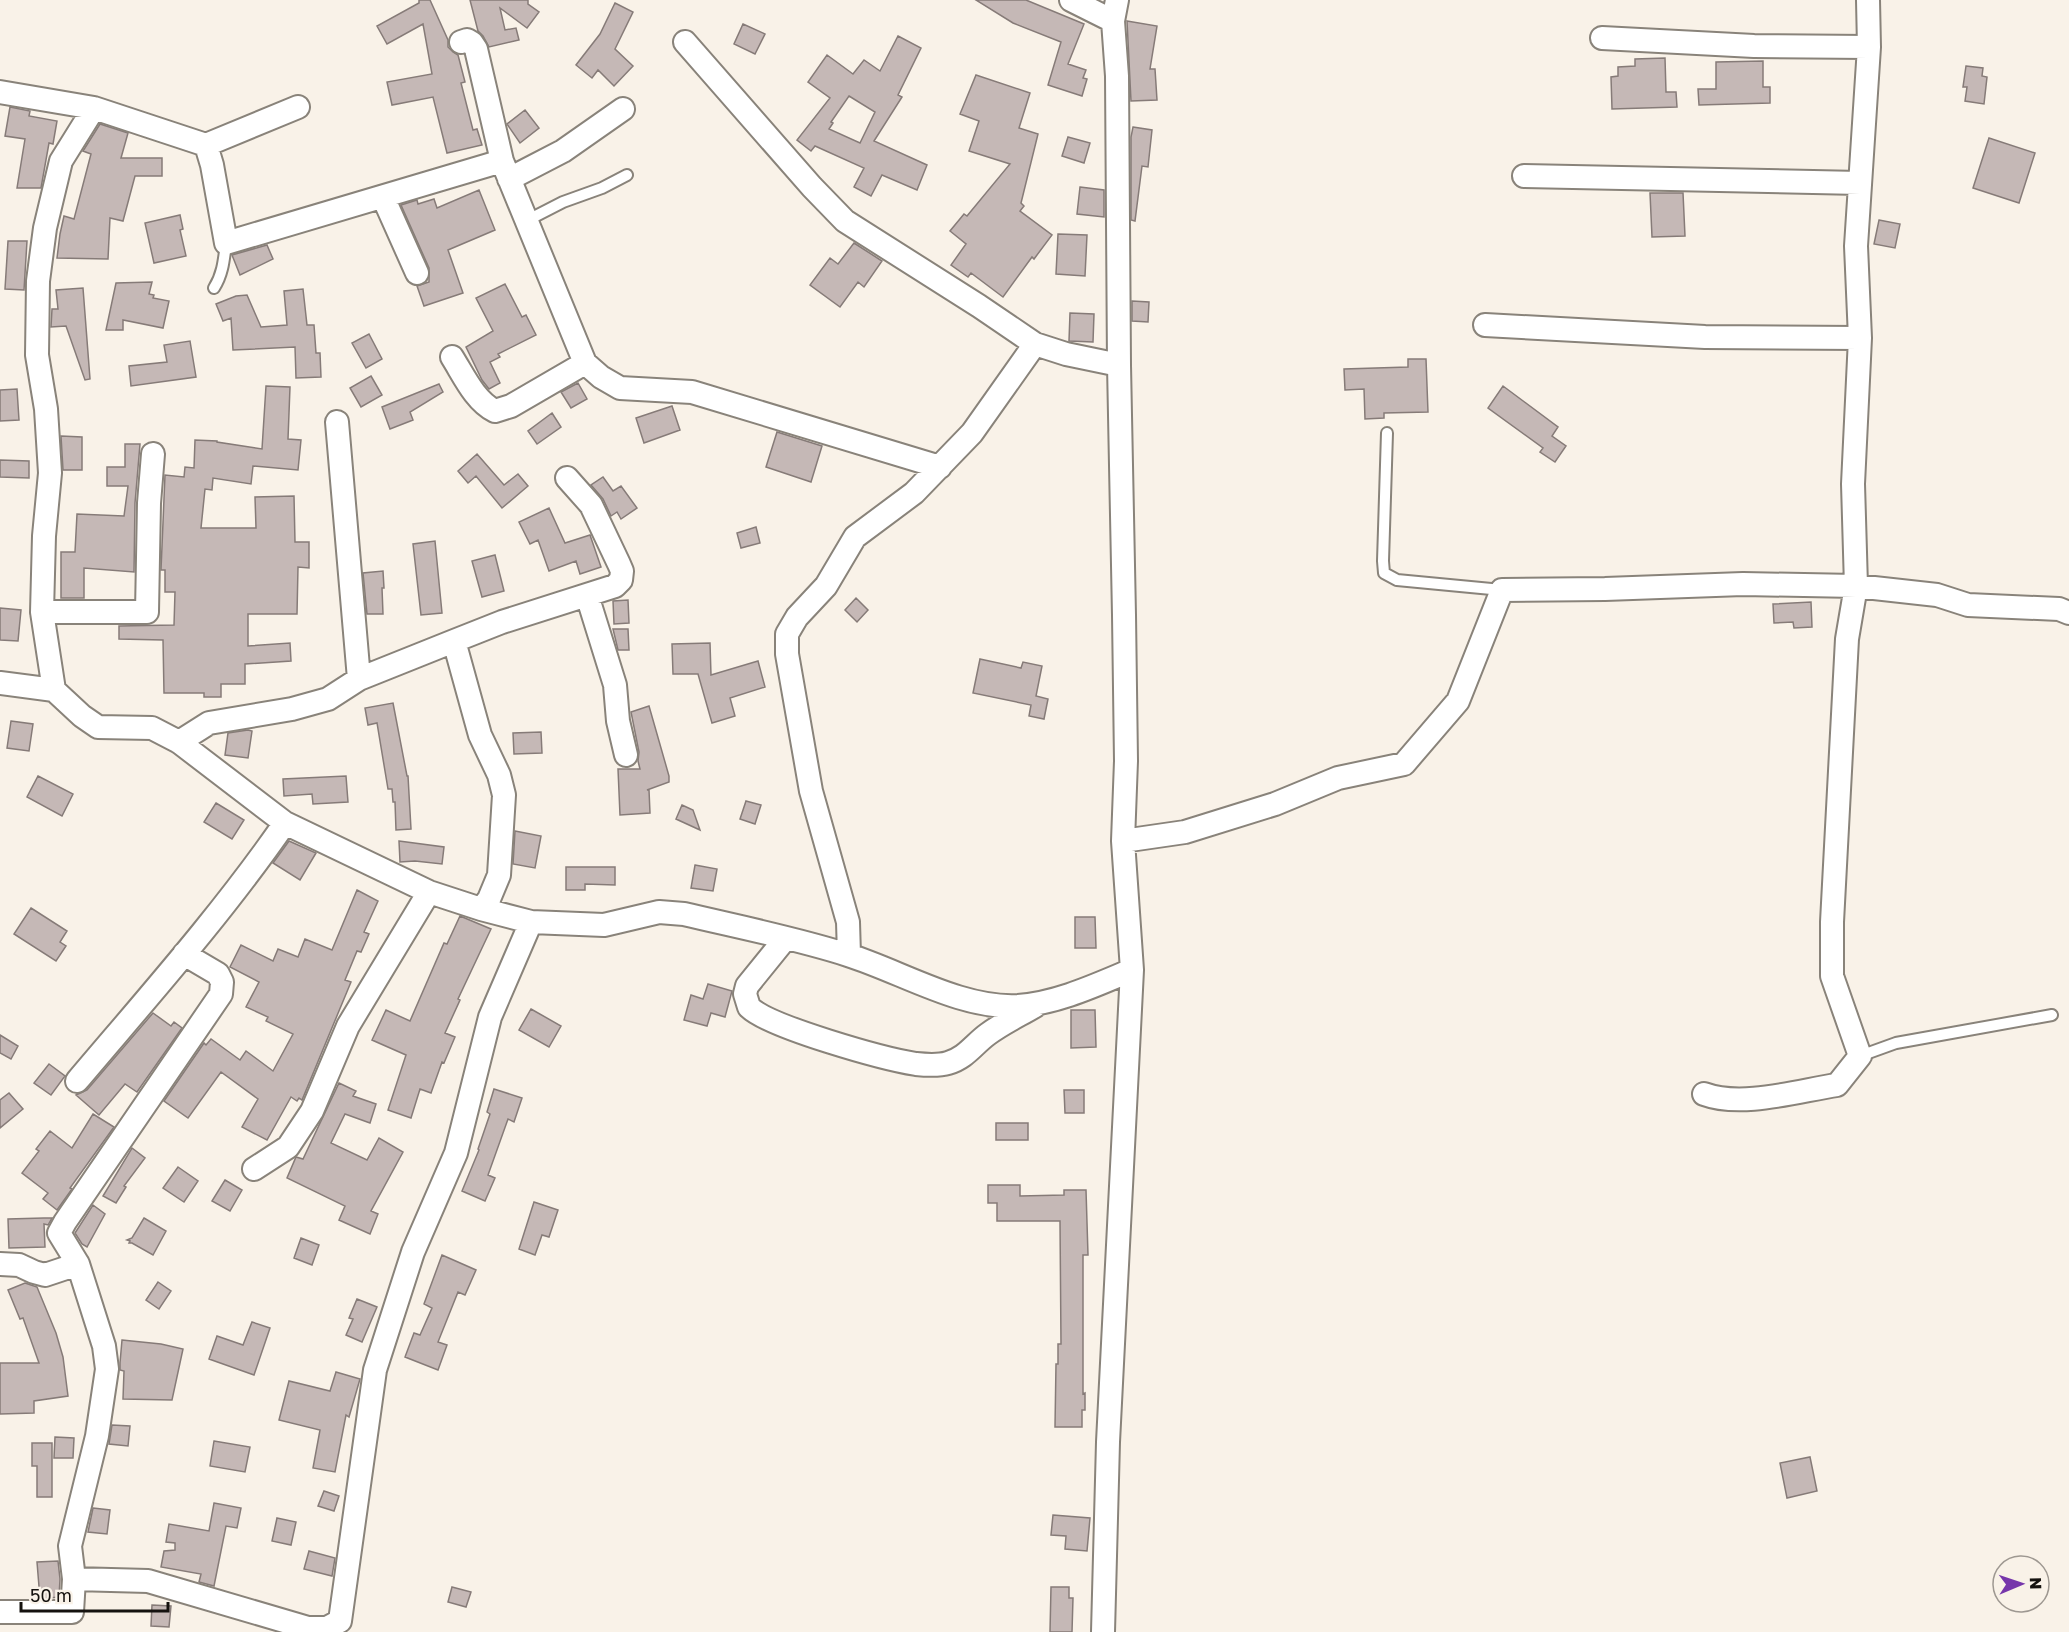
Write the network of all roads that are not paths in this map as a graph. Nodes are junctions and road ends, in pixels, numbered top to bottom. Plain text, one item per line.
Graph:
1 (1071, 0) edge
2 (1868, 0) edge
3 (1115, 10) edge
4 (1602, 38) dead end
5 (461, 42) dead end
6 (685, 42) dead end
7 (1869, 47) junction
8 (0, 92) edge
9 (298, 107) dead end
10 (94, 108) junction
11 (623, 109) dead end
12 (206, 145) junction
13 (505, 170) junction
14 (627, 174) dead end
15 (1524, 176) dead end
16 (1860, 183) junction
17 (383, 197) junction
18 (526, 221) junction
19 (226, 243) junction
20 (417, 273) dead end
21 (214, 288) dead end
22 (1485, 325) dead end
23 (1860, 338) junction
24 (1035, 344) junction
25 (452, 357) dead end
26 (585, 363) junction
27 (1119, 365) junction
28 (337, 422) dead end
29 (1387, 433) dead end
30 (153, 454) dead end
31 (940, 467) junction
32 (567, 478) dead end
33 (1856, 586) junction
34 (1502, 590) junction
35 (587, 595) junction
36 (42, 612) junction
37 (2069, 613) edge
38 (454, 640) junction
39 (359, 679) junction
40 (0, 683) edge
41 (54, 690) junction
42 (179, 742) junction
43 (626, 754) dead end
44 (285, 823) junction
45 (1123, 841) junction
46 (429, 892) junction
47 (481, 909) junction
48 (531, 922) junction
49 (785, 939) junction
50 (184, 954) junction
51 (849, 955) junction
52 (1132, 970) junction
53 (1042, 1002) junction
54 (2052, 1015) dead end
55 (1860, 1056) junction
56 (77, 1081) dead end
57 (1704, 1094) dead end
58 (254, 1169) dead end
59 (0, 1264) edge
60 (78, 1264) junction
61 (74, 1579) junction
62 (0, 1612) edge
63 (1103, 1632) edge

1 - 3 street
2 - 7 street
3 - 27 street
4 - 7 street
5 - 13 street
6 - 24 street
7 - 16 street
8 - 10 street
9 - 12 street
10 - 12 street
10 - 36 street
11 - 13 street
12 - 19 street
13 - 17 street
13 - 18 street
14 - 18 lane
15 - 16 street
16 - 23 street
17 - 19 street
17 - 20 street
18 - 26 street
19 - 21 lane
22 - 23 street
23 - 33 street
24 - 27 street
24 - 31 street
25 - 26 street
26 - 31 street
27 - 45 street
28 - 39 street
29 - 34 lane
30 - 36 street
31 - 51 street
32 - 35 street
33 - 34 street
33 - 37 street
33 - 55 street
34 - 45 street
35 - 38 street
35 - 43 street
36 - 41 street
38 - 39 street
38 - 47 street
39 - 42 street
40 - 41 street
41 - 42 street
42 - 44 street
44 - 46 street
44 - 50 street
45 - 52 street
46 - 47 street
46 - 58 street
47 - 48 street
48 - 49 street
48 - 61 street
49 - 51 street
49 - 53 street
50 - 56 street
50 - 60 street
51 - 53 street
52 - 53 street
52 - 63 street
54 - 55 lane
55 - 57 street
59 - 60 street
60 - 61 street
61 - 62 street

